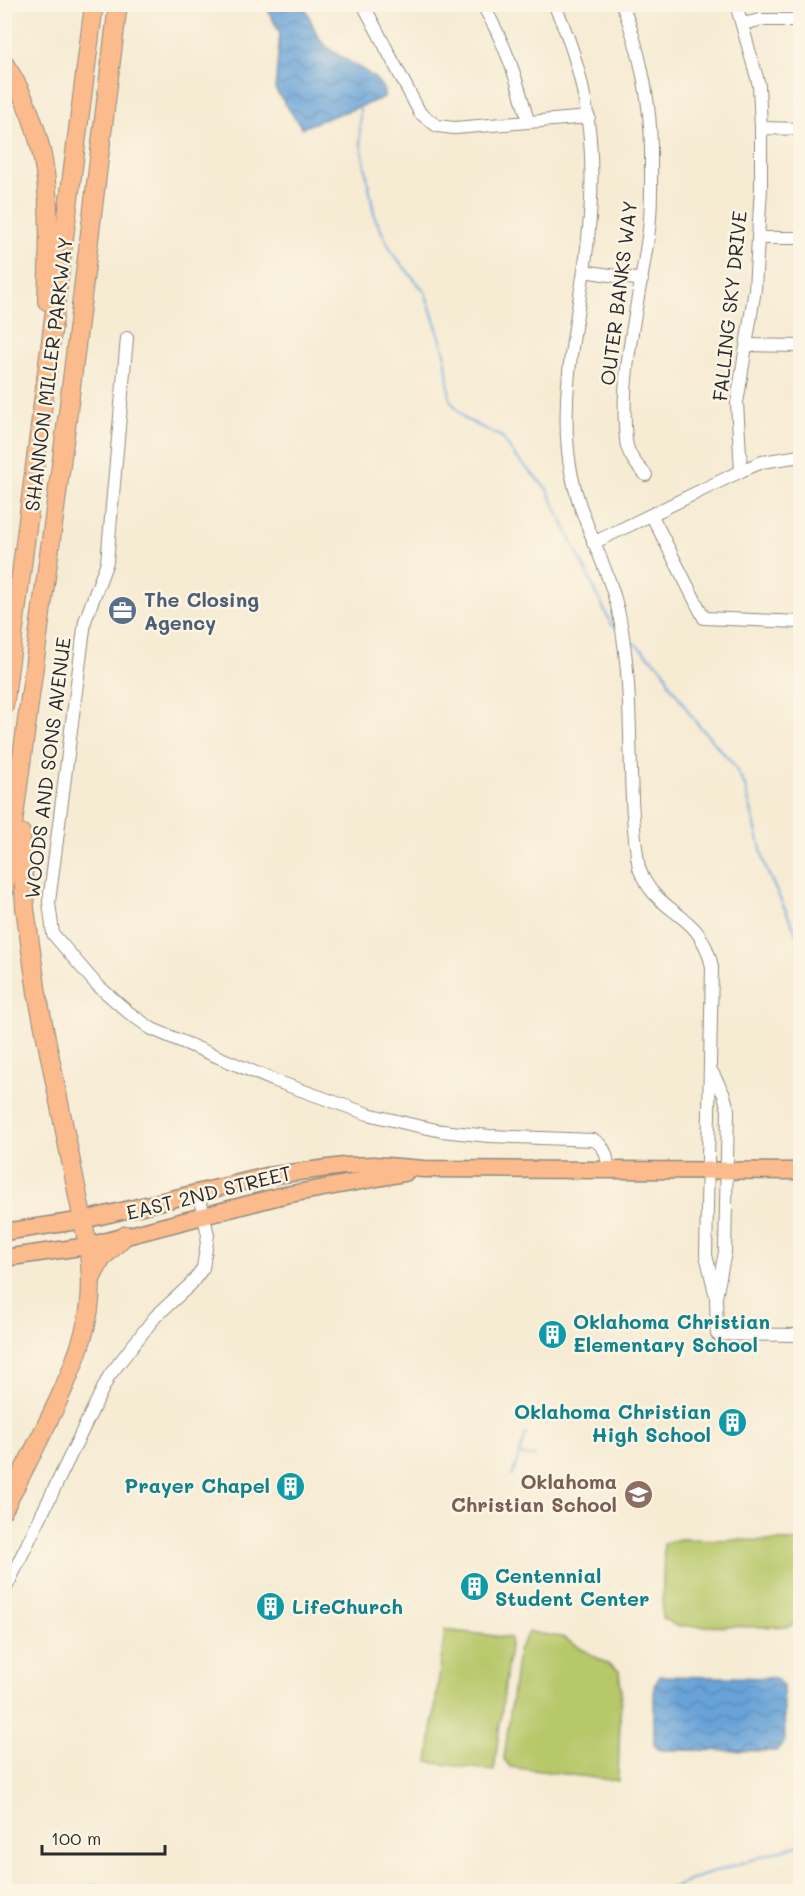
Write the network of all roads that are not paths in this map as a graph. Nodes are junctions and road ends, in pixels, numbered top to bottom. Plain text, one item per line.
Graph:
1 (94, 4) edge
2 (118, 4) edge
3 (363, 4) edge
4 (482, 4) edge
5 (554, 4) edge
6 (622, 4) edge
7 (736, 4) edge
8 (801, 20) edge
9 (742, 24) junction
10 (4, 63) edge
11 (588, 117) junction
12 (528, 121) junction
13 (761, 128) junction
14 (801, 129) edge
15 (758, 238) junction
16 (801, 238) edge
17 (584, 271) junction
18 (642, 280) junction
19 (127, 338) dead end
20 (747, 345) junction
21 (801, 346) edge
22 (44, 414) junction
23 (801, 456) edge
24 (741, 471) junction
25 (646, 475) dead end
26 (652, 516) junction
27 (593, 543) junction
28 (801, 622) edge
29 (4, 707) edge
30 (20, 765) junction
31 (4, 892) edge
32 (711, 1071) junction
33 (424, 1169) junction
34 (708, 1169) junction
35 (609, 1170) junction
36 (727, 1170) junction
37 (801, 1171) edge
38 (198, 1191) junction
39 (204, 1216) junction
40 (84, 1220) junction
41 (4, 1232) edge
42 (126, 1235) junction
43 (88, 1246) junction
44 (4, 1258) edge
45 (91, 1281) junction
46 (716, 1297) junction
47 (801, 1335) edge
48 (4, 1509) edge
49 (4, 1592) edge

1 - 22 highway, SHANNON MILLER PARKWAY
2 - 30 highway, SHANNON MILLER PARKWAY
3 - 12 street
4 - 12 street
5 - 11 street
6 - 18 street, OUTER BANKS WAY
7 - 9 street, FALLING SKY DRIVE
8 - 9 street
9 - 13 street, FALLING SKY DRIVE
10 - 22 highway
11 - 12 street
11 - 17 street
13 - 14 street
13 - 15 street, FALLING SKY DRIVE
15 - 16 street
15 - 20 street, FALLING SKY DRIVE
17 - 18 street
17 - 27 street
18 - 25 street, OUTER BANKS WAY
19 - 35 street, WOODS AND SONS AVENUE
20 - 21 street
20 - 24 street, FALLING SKY DRIVE
22 - 29 highway, SHANNON MILLER PARKWAY
23 - 24 street
24 - 26 street
26 - 27 street
26 - 28 street
27 - 32 street
30 - 31 highway, SHANNON MILLER PARKWAY
30 - 40 highway
32 - 34 street
32 - 36 street
33 - 35 main road, EAST 2ND STREET
33 - 38 main road, EAST 2ND STREET
33 - 39 main road, EAST 2ND STREET
34 - 35 main road, EAST 2ND STREET
34 - 36 main road, EAST 2ND STREET
34 - 46 street
36 - 37 main road, EAST 2ND STREET
36 - 46 street
38 - 39 street
38 - 40 main road, EAST 2ND STREET
39 - 42 main road, EAST 2ND STREET
39 - 49 street
40 - 41 main road, EAST 2ND STREET
40 - 43 highway
42 - 43 main road, EAST 2ND STREET
42 - 45 highway
43 - 44 main road, EAST 2ND STREET
43 - 45 highway
45 - 48 highway
46 - 47 street

